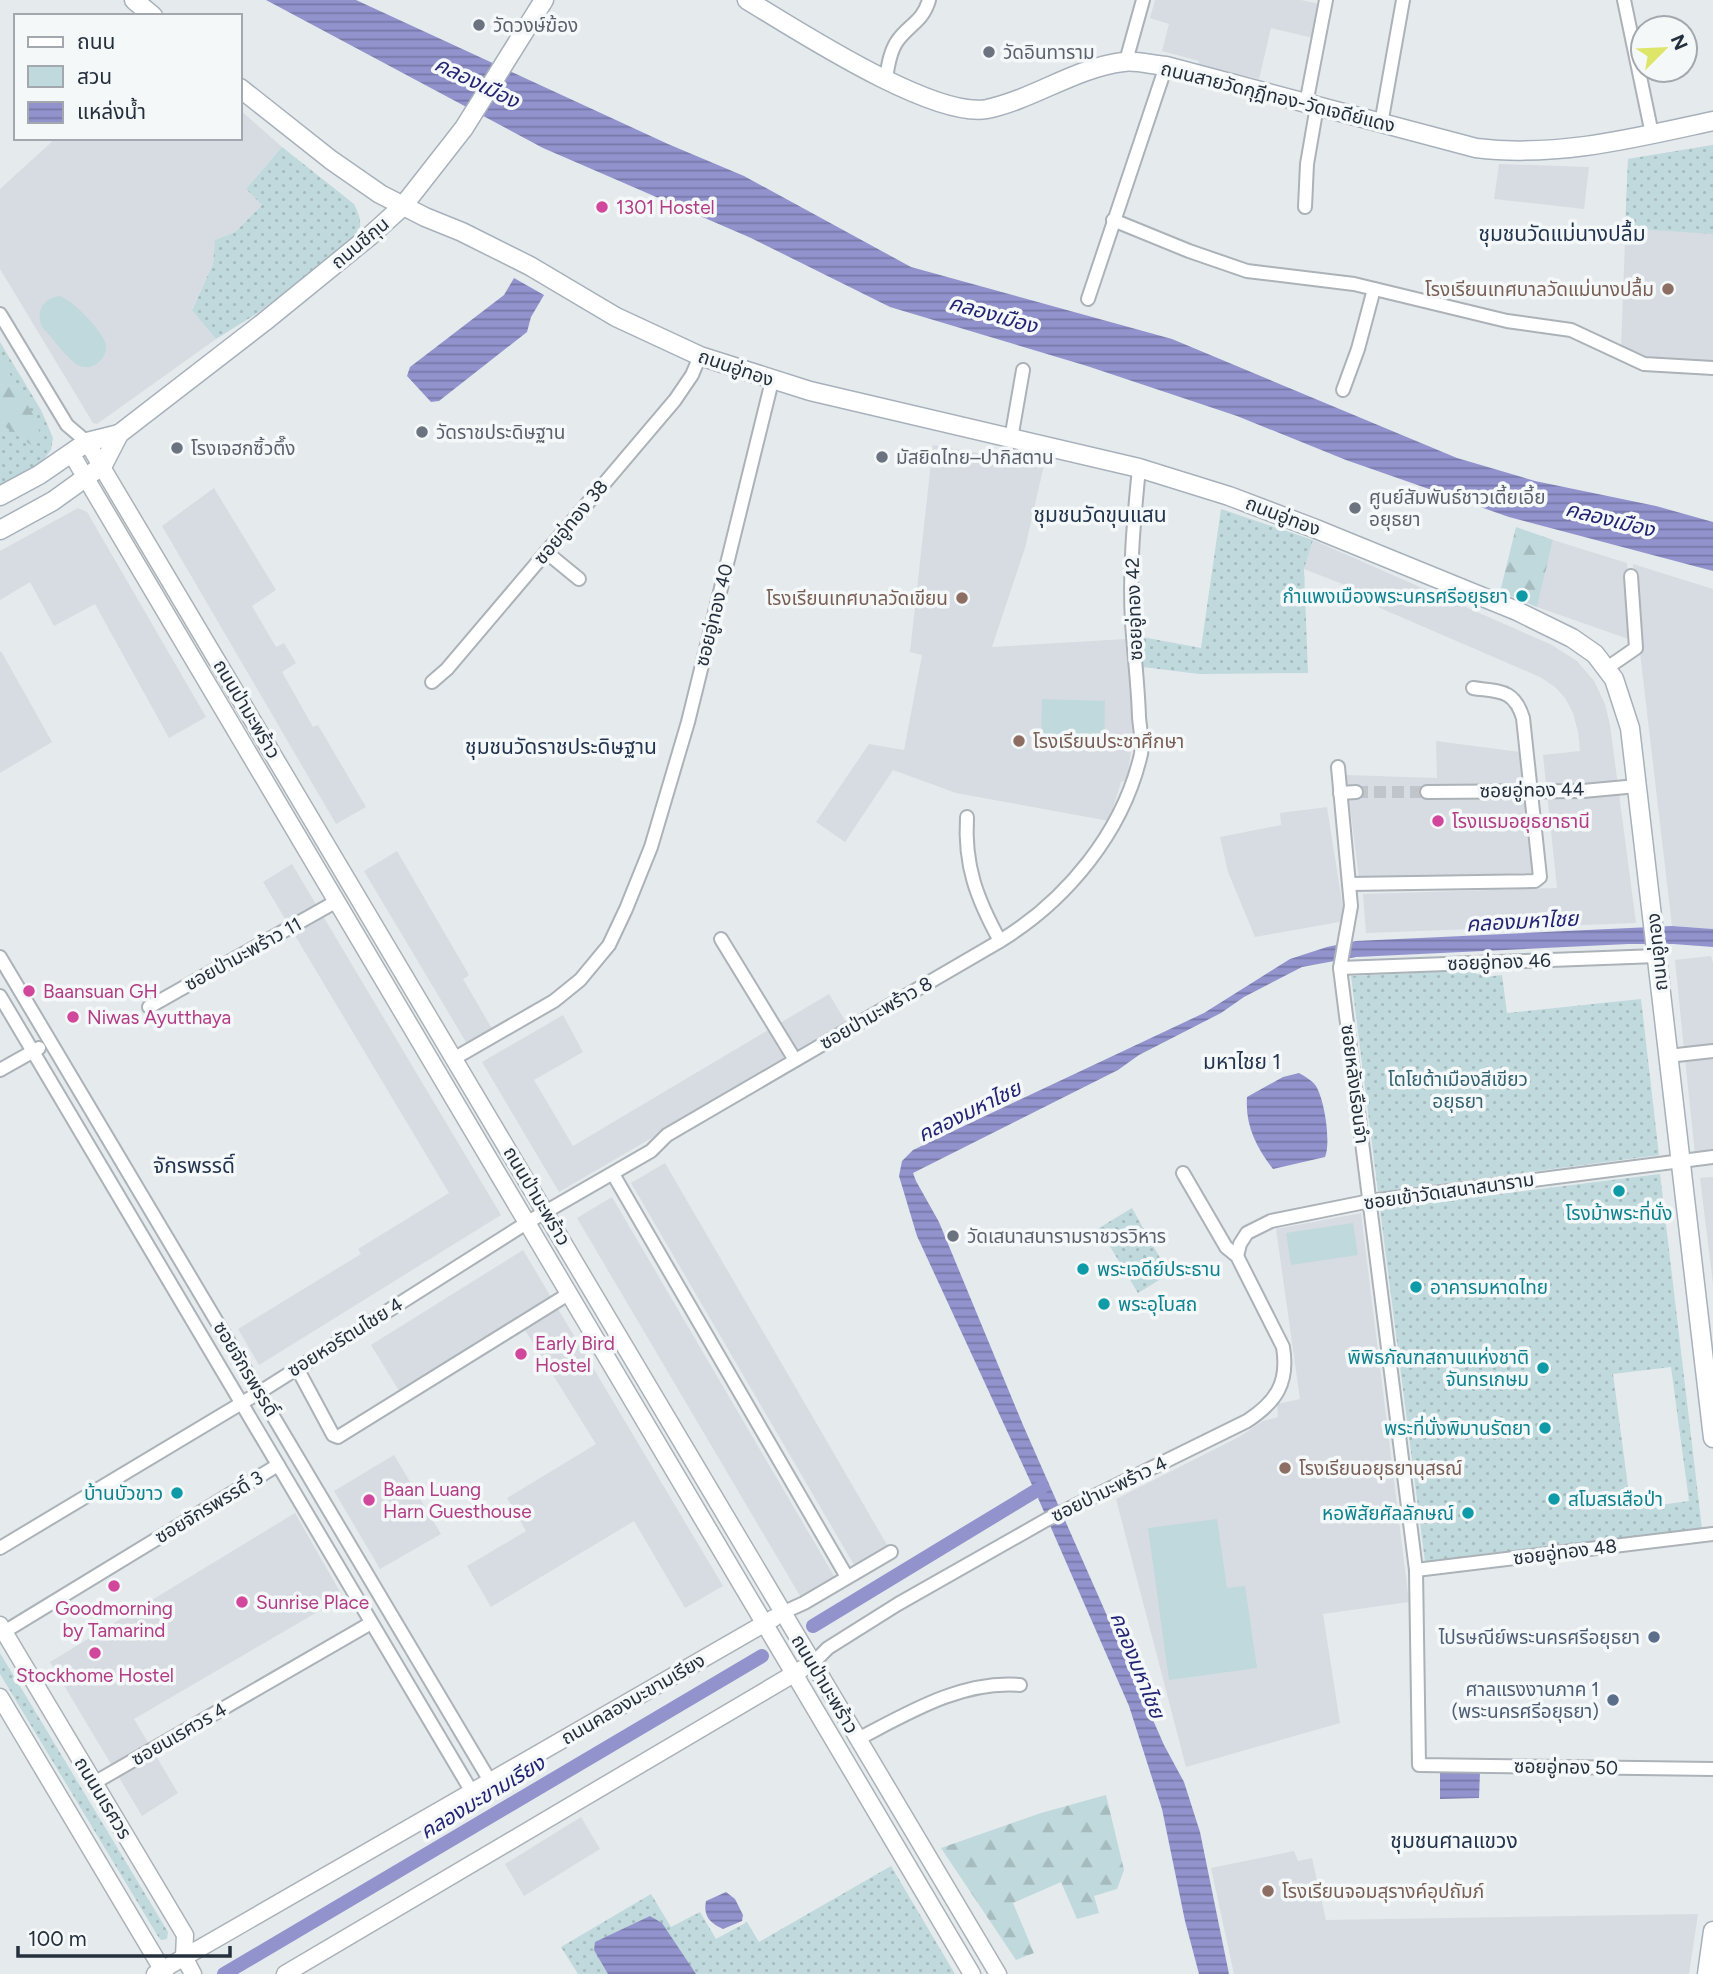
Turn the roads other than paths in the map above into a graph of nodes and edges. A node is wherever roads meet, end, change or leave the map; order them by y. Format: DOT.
graph roads {
  1 [pos="134,0"];
  2 [pos="544,0"];
  3 [pos="747,0"];
  4 [pos="929,0"];
  5 [pos="1143,0"];
  6 [pos="1326,0"];
  7 [pos="1403,0"];
  8 [pos="1624,0"];
  9 [pos="151,14"];
  10 [pos="1126,61"];
  11 [pos="1166,66"];
  12 [pos="886,78"];
  13 [pos="242,90"];
  14 [pos="1311,105"];
  15 [pos="1713,121"];
  16 [pos="1381,124"];
  17 [pos="1652,134"];
  18 [pos="403,206"];
  19 [pos="1305,207"];
  20 [pos="1113,220"];
  21 [pos="1374,289"];
  22 [pos="1088,299"];
  23 [pos="0,314"];
  24 [pos="700,356"];
  25 [pos="1713,368"];
  26 [pos="1023,370"];
  27 [pos="772,381"];
  28 [pos="1343,390"];
  29 [pos="67,425"];
  30 [pos="120,434"];
  31 [pos="1011,439"];
  32 [pos="88,442"];
  33 [pos="71,453"];
  34 [pos="103,466"];
  35 [pos="1139,468"];
  36 [pos="86,478"];
  37 [pos="0,496"];
  38 [pos="0,530"];
  39 [pos="546,552"];
  40 [pos="1631,576"];
  41 [pos="579,579"];
  42 [pos="1607,668"];
  43 [pos="432,682"];
  44 [pos="1473,688"];
  45 [pos="1142,751"];
  46 [pos="1338,767"];
  47 [pos="1637,786"];
  48 [pos="1532,791"];
  49 [pos="1356,792"];
  50 [pos="1427,792"];
  51 [pos="1340,793"];
  52 [pos="967,817"];
  53 [pos="1349,884"];
  54 [pos="337,901"];
  55 [pos="721,939"];
  56 [pos="1000,941"];
  57 [pos="1657,951"];
  58 [pos="0,957"];
  59 [pos="1341,964"];
  60 [pos="0,996"];
  61 [pos="149,1007"];
  62 [pos="50,1041"];
  63 [pos="32,1051"];
  64 [pos="1713,1051"];
  65 [pos="1668,1056"];
  66 [pos="455,1059"];
  67 [pos="795,1060"];
  68 [pos="0,1070"];
  69 [pos="1713,1157"];
  70 [pos="1680,1161"];
  71 [pos="1183,1173"];
  72 [pos="613,1174"];
  73 [pos="1370,1201"];
  74 [pos="546,1212"];
  75 [pos="528,1222"];
  76 [pos="1237,1256"];
  77 [pos="192,1277"];
  78 [pos="173,1287"];
  79 [pos="570,1293"];
  80 [pos="297,1368"];
  81 [pos="260,1392"];
  82 [pos="241,1403"];
  83 [pos="1713,1438"];
  84 [pos="278,1465"];
  85 [pos="1713,1534"];
  86 [pos="0,1548"];
  87 [pos="891,1552"];
  88 [pos="359,1559"];
  89 [pos="340,1570"];
  90 [pos="1416,1570"];
  91 [pos="847,1577"];
  92 [pos="782,1613"];
  93 [pos="371,1623"];
  94 [pos="765,1623"];
  95 [pos="2,1629"];
  96 [pos="813,1663"];
  97 [pos="795,1674"];
  98 [pos="1020,1685"];
  99 [pos="437,1690"];
  100 [pos="0,1697"];
  101 [pos="418,1701"];
  102 [pos="858,1739"];
  103 [pos="1419,1765"];
  104 [pos="1713,1769"];
  105 [pos="490,1781"];
  106 [pos="94,1783"];
  107 [pos="472,1791"];
  108 [pos="928,1858"];
  109 [pos="910,1869"];
  110 [pos="1713,1931"];
  111 [pos="189,1967"];
  112 [pos="161,1973"];
  113 [pos="285,1974"];
  114 [pos="972,1974"];
  115 [pos="998,1974"];
  116 [pos="1707,1974"];
  1 -- 9 [label="main road"];
  2 -- 18 [label="main road, ถนนชีกุน"];
  3 -- 12 [label="main road, ถนนสายวัดกุฎีทอง-วัดเจดีย์แดง"];
  4 -- 12 [label="street"];
  5 -- 10 [label="street"];
  6 -- 14 [label="street"];
  7 -- 16 [label="street"];
  8 -- 17 [label="street"];
  10 -- 11 [label="main road, ถนนสายวัดกุฎีทอง-วัดเจดีย์แดง"];
  10 -- 12 [label="main road, ถนนสายวัดกุฎีทอง-วัดเจดีย์แดง"];
  11 -- 14 [label="main road, ถนนสายวัดกุฎีทอง-วัดเจดีย์แดง"];
  11 -- 20 [label="street"];
  13 -- 18 [label="main road, ถนนอู่ทอง"];
  14 -- 16 [label="main road, ถนนสายวัดกุฎีทอง-วัดเจดีย์แดง"];
  14 -- 19 [label="street"];
  15 -- 17 [label="main road, ถนนสายวัดกุฎีทอง-วัดเจดีย์แดง"];
  16 -- 17 [label="main road, ถนนสายวัดกุฎีทอง-วัดเจดีย์แดง"];
  18 -- 24 [label="main road, ถนนอู่ทอง"];
  18 -- 30 [label="main road, ถนนชีกุน"];
  20 -- 21 [label="street"];
  20 -- 22 [label="street"];
  21 -- 25 [label="street"];
  21 -- 28 [label="street"];
  23 -- 29 [label="street, ถนนป่ามะพร้าว"];
  24 -- 27 [label="main road, ถนนอู่ทอง"];
  24 -- 39 [label="street, ซอยอู่ทอง 38"];
  26 -- 31 [label="street"];
  27 -- 31 [label="main road, ถนนอู่ทอง"];
  27 -- 66 [label="street, ซอยอู่ทอง 40"];
  29 -- 32 [label="street, ถนนป่ามะพร้าว"];
  29 -- 33 [label="street, ถนนป่ามะพร้าว"];
  30 -- 32 [label="main road, ถนนชีกุน"];
  30 -- 34 [label="main road, ถนนชีกุน"];
  31 -- 35 [label="main road, ถนนอู่ทอง"];
  32 -- 33 [label="main road, ถนนชีกุน"];
  32 -- 34 [label="street, ถนนป่ามะพร้าว"];
  33 -- 36 [label="street, ถนนป่ามะพร้าว"];
  33 -- 37 [label="main road, ถนนชีกุน"];
  34 -- 36 [label="main road, ถนนชีกุน"];
  34 -- 66 [label="street, ถนนป่ามะพร้าว"];
  35 -- 42 [label="main road, ถนนอู่ทอง"];
  35 -- 45 [label="street, ซอยอู่ทอง 42"];
  36 -- 38 [label="main road, ถนนชีกุน"];
  36 -- 54 [label="street, ถนนป่ามะพร้าว"];
  39 -- 41 [label="street"];
  39 -- 43 [label="street, ซอยอู่ทอง 38"];
  40 -- 42 [label="street"];
  42 -- 47 [label="main road, ถนนอู่ทอง"];
  44 -- 48 [label="street"];
  45 -- 56 [label="street, ซอยป่ามะพร้าว 8"];
  46 -- 51 [label="street, ซอยหลังเรือนจำ"];
  47 -- 48 [label="street, ซอยอู่ทอง 44"];
  47 -- 57 [label="main road, ถนนอู่ทอง"];
  48 -- 50 [label="street, ซอยอู่ทอง 44"];
  48 -- 53 [label="street"];
  49 -- 51 [label="street"];
  51 -- 53 [label="street, ซอยหลังเรือนจำ"];
  52 -- 56 [label="street"];
  53 -- 59 [label="street, ซอยหลังเรือนจำ"];
  54 -- 61 [label="street, ซอยป่ามะพร้าว 11"];
  54 -- 75 [label="street, ถนนป่ามะพร้าว"];
  55 -- 67 [label="street"];
  56 -- 67 [label="street, ซอยป่ามะพร้าว 8"];
  57 -- 59 [label="street, ซอยอู่ทอง 46"];
  57 -- 65 [label="main road, ถนนอู่ทอง"];
  58 -- 62 [label="street, ซอยจักรพรรดิ์"];
  59 -- 73 [label="street, ซอยหลังเรือนจำ"];
  60 -- 63 [label="street, ซอยจักรพรรดิ์"];
  62 -- 63 [label="street"];
  62 -- 77 [label="street, ซอยจักรพรรดิ์"];
  63 -- 68 [label="street"];
  63 -- 78 [label="street, ซอยจักรพรรดิ์"];
  64 -- 65 [label="street"];
  65 -- 70 [label="main road, ถนนอู่ทอง"];
  66 -- 74 [label="street, ถนนป่ามะพร้าว"];
  67 -- 72 [label="street, ซอยป่ามะพร้าว 8"];
  69 -- 70 [label="street, ซอยเข้าวัดเสนาสนาราม"];
  70 -- 73 [label="street, ซอยเข้าวัดเสนาสนาราม"];
  70 -- 83 [label="main road, ถนนอู่ทอง"];
  71 -- 76 [label="street, ซอยป่ามะพร้าว 4"];
  72 -- 74 [label="street, ซอยป่ามะพร้าว 8"];
  72 -- 91 [label="street"];
  73 -- 76 [label="street, ซอยเข้าวัดเสนาสนาราม"];
  73 -- 90 [label="street, ซอยหลังเรือนจำ"];
  74 -- 75 [label="street, ซอยหอรัตนไชย 4"];
  74 -- 92 [label="street, ถนนป่ามะพร้าว"];
  75 -- 79 [label="street, ถนนป่ามะพร้าว"];
  75 -- 80 [label="street, ซอยหอรัตนไชย 4"];
  76 -- 96 [label="street, ซอยป่ามะพร้าว 4"];
  77 -- 78 [label="street"];
  77 -- 81 [label="street, ซอยจักรพรรดิ์"];
  78 -- 82 [label="street, ซอยจักรพรรดิ์"];
  79 -- 80 [label="street"];
  79 -- 94 [label="street, ถนนป่ามะพร้าว"];
  80 -- 81 [label="street, ซอยหอรัตนไชย 4"];
  81 -- 82 [label="street, ซอยหอรัตนไชย 4"];
  81 -- 88 [label="street, ซอยจักรพรรดิ์"];
  82 -- 84 [label="street, ซอยจักรพรรดิ์"];
  82 -- 86 [label="street, ซอยหอรัตนไชย 4"];
  84 -- 89 [label="street, ซอยจักรพรรดิ์"];
  84 -- 95 [label="street, ซอยจักรพรรดิ์ 3"];
  85 -- 90 [label="street, ซอยอู่ทอง 48"];
  87 -- 91 [label="street"];
  88 -- 89 [label="street"];
  88 -- 99 [label="street, ซอยจักรพรรดิ์"];
  89 -- 93 [label="street, ซอยจักรพรรดิ์"];
  90 -- 103 [label="street, ซอยหลังเรือนจำ"];
  91 -- 92 [label="street"];
  92 -- 94 [label="street, ถนนคลองมะขามเรียง"];
  92 -- 96 [label="street, ถนนป่ามะพร้าว"];
  93 -- 101 [label="street, ซอยจักรพรรดิ์"];
  93 -- 106 [label="street, ซอยนเรศวร 4"];
  94 -- 97 [label="street, ถนนป่ามะพร้าว"];
  94 -- 105 [label="street, ถนนคลองมะขามเรียง"];
  95 -- 106 [label="street, ถนนนเรศวร"];
  96 -- 97 [label="street"];
  96 -- 102 [label="street, ถนนป่ามะพร้าว"];
  97 -- 109 [label="street, ถนนป่ามะพร้าว"];
  97 -- 113 [label="street"];
  98 -- 102 [label="street"];
  99 -- 101 [label="street"];
  99 -- 105 [label="street, ซอยจักรพรรดิ์"];
  100 -- 112 [label="street, ถนนนเรศวร"];
  101 -- 107 [label="street, ซอยจักรพรรดิ์"];
  102 -- 108 [label="street, ถนนป่ามะพร้าว"];
  103 -- 104 [label="street, ซอยอู่ทอง 50"];
  105 -- 107 [label="street, ถนนคลองมะขามเรียง"];
  106 -- 111 [label="street, ถนนนเรศวร"];
  107 -- 111 [label="street, ถนนคลองมะขามเรียง"];
  108 -- 109 [label="street"];
  108 -- 115 [label="street, ถนนป่ามะพร้าว"];
  109 -- 114 [label="street, ถนนป่ามะพร้าว"];
  110 -- 116 [label="main road"];
  111 -- 112 [label="street, ถนนคลองมะขามเรียง"];
}
